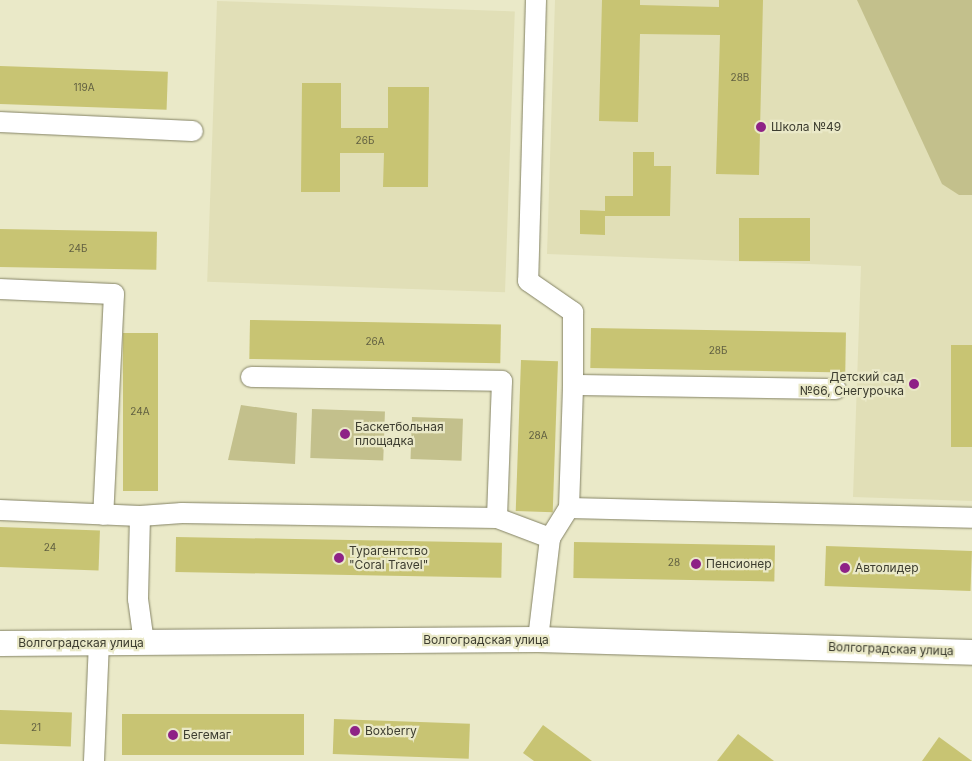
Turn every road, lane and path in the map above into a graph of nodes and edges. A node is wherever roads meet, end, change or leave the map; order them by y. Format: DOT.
graph roads {
  1 [pos="536,0"];
  2 [pos="0,122"];
  3 [pos="194,131"];
  4 [pos="0,289"];
  5 [pos="251,377"];
  6 [pos="573,385"];
  7 [pos="836,389"];
  8 [pos="569,508"];
  9 [pos="0,510"];
  10 [pos="103,515"];
  11 [pos="140,516"];
  12 [pos="497,518"];
  13 [pos="972,518"];
  14 [pos="550,538"];
  15 [pos="538,639"];
  16 [pos="0,643"];
  17 [pos="99,643"];
  18 [pos="144,643"];
  19 [pos="972,652"];
  20 [pos="94,761"];
  1 -- 6 [label="lane"];
  2 -- 3 [label="lane"];
  4 -- 10 [label="lane"];
  5 -- 12 [label="lane"];
  6 -- 7 [label="lane"];
  6 -- 8 [label="lane"];
  8 -- 13 [label="lane"];
  8 -- 14 [label="lane"];
  9 -- 10 [label="lane"];
  10 -- 11 [label="lane"];
  11 -- 12 [label="lane"];
  11 -- 18 [label="lane"];
  12 -- 14 [label="lane"];
  14 -- 15 [label="lane"];
  15 -- 18 [label="main road, Волгоградская улица"];
  15 -- 19 [label="main road, Волгоградская улица"];
  16 -- 17 [label="main road, Волгоградская улица"];
  17 -- 18 [label="main road, Волгоградская улица"];
  17 -- 20 [label="lane"];
}
